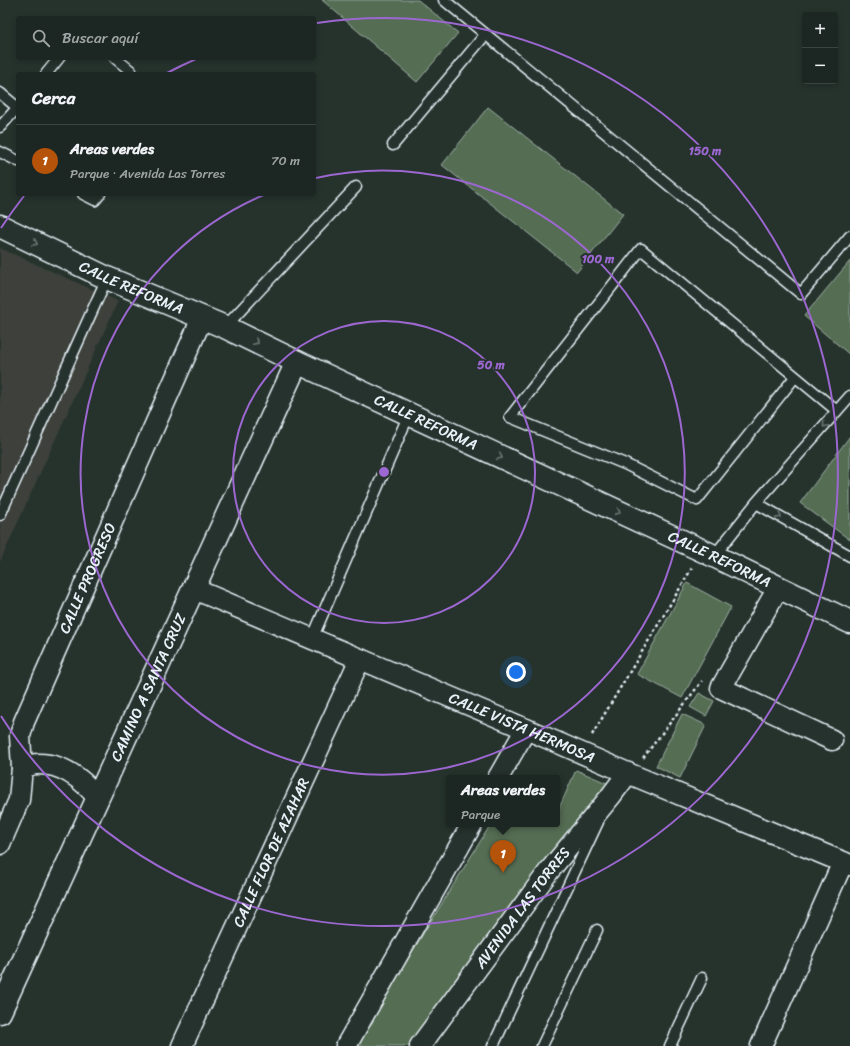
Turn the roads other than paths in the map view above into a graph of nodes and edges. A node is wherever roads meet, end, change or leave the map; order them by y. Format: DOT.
graph roads {
  1 [pos="444,0"];
  2 [pos="485,35"];
  3 [pos="57,60"];
  4 [pos="117,60"];
  5 [pos="48,72"];
  6 [pos="130,72"];
  7 [pos="0,93"];
  8 [pos="16,105"];
  9 [pos="16,109"];
  10 [pos="0,127"];
  11 [pos="393,144"];
  12 [pos="0,152"];
  13 [pos="16,160"];
  14 [pos="356,187"];
  15 [pos="87,196"];
  16 [pos="98,196"];
  17 [pos="0,226"];
  18 [pos="850,236"];
  19 [pos="107,278"];
  20 [pos="202,318"];
  21 [pos="225,327"];
  22 [pos="297,362"];
  23 [pos="795,377"];
  24 [pos="850,396"];
  25 [pos="837,411"];
  26 [pos="409,414"];
  27 [pos="756,504"];
  28 [pos="0,515"];
  29 [pos="708,554"];
  30 [pos="850,556"];
  31 [pos="778,588"];
  32 [pos="194,589"];
  33 [pos="850,622"];
  34 [pos="312,639"];
  35 [pos="360,659"];
  36 [pos="526,729"];
  37 [pos="832,740"];
  38 [pos="22,768"];
  39 [pos="628,773"];
  40 [pos="500,775"];
  41 [pos="98,797"];
  42 [pos="610,797"];
  43 [pos="470,827"];
  44 [pos="0,844"];
  45 [pos="846,863"];
  46 [pos="597,930"];
  47 [pos="702,978"];
  48 [pos="0,1012"];
  49 [pos="182,1046"];
  50 [pos="346,1046"];
  51 [pos="420,1046"];
  52 [pos="493,1046"];
  53 [pos="542,1046"];
  54 [pos="670,1046"];
  55 [pos="761,1046"];
  1 -- 2 [label="lane"];
  2 -- 11 [label="lane"];
  2 -- 18 [label="lane"];
  3 -- 5 [label="lane"];
  4 -- 6 [label="lane"];
  7 -- 8 [label="lane"];
  9 -- 10 [label="lane"];
  12 -- 13 [label="lane"];
  14 -- 21 [label="lane"];
  15 -- 16 [label="lane"];
  17 -- 19 [label="street, CALLE REFORMA, one-way"];
  19 -- 20 [label="street, CALLE REFORMA"];
  19 -- 28 [label="lane"];
  20 -- 21 [label="street, CALLE REFORMA"];
  20 -- 38 [label="street, CALLE PROGRESO"];
  21 -- 22 [label="street, CALLE REFORMA, one-way"];
  22 -- 26 [label="street, CALLE REFORMA"];
  22 -- 32 [label="street, CAMINO A SANTA CRUZ"];
  23 -- 23 [label="lane"];
  23 -- 25 [label="lane"];
  24 -- 25 [label="lane"];
  25 -- 27 [label="lane, one-way"];
  26 -- 29 [label="street, CALLE REFORMA, one-way"];
  26 -- 34 [label="lane"];
  27 -- 29 [label="lane"];
  27 -- 30 [label="lane, one-way"];
  29 -- 31 [label="street, CALLE REFORMA"];
  31 -- 33 [label="street, CALLE REFORMA"];
  31 -- 37 [label="street"];
  32 -- 34 [label="street, CALLE VISTA HERMOSA"];
  32 -- 41 [label="street, CAMINO A SANTA CRUZ"];
  34 -- 35 [label="street, CALLE VISTA HERMOSA"];
  35 -- 36 [label="street, CALLE VISTA HERMOSA"];
  35 -- 49 [label="street, CALLE FLOR DE AZAHAR"];
  36 -- 39 [label="street, CALLE VISTA HERMOSA"];
  36 -- 40 [label="street"];
  38 -- 41 [label="street"];
  38 -- 44 [label="street, CALLE PROGRESO"];
  39 -- 42 [label="street, AVENIDA LAS TORRES"];
  39 -- 45 [label="street, CALLE VISTA HERMOSA"];
  41 -- 48 [label="street, CAMINO A SANTA CRUZ"];
  42 -- 51 [label="street, AVENIDA LAS TORRES"];
  42 -- 52 [label="lane"];
  43 -- 50 [label="street"];
  45 -- 55 [label="street"];
  46 -- 53 [label="lane"];
  47 -- 54 [label="lane"];
}
